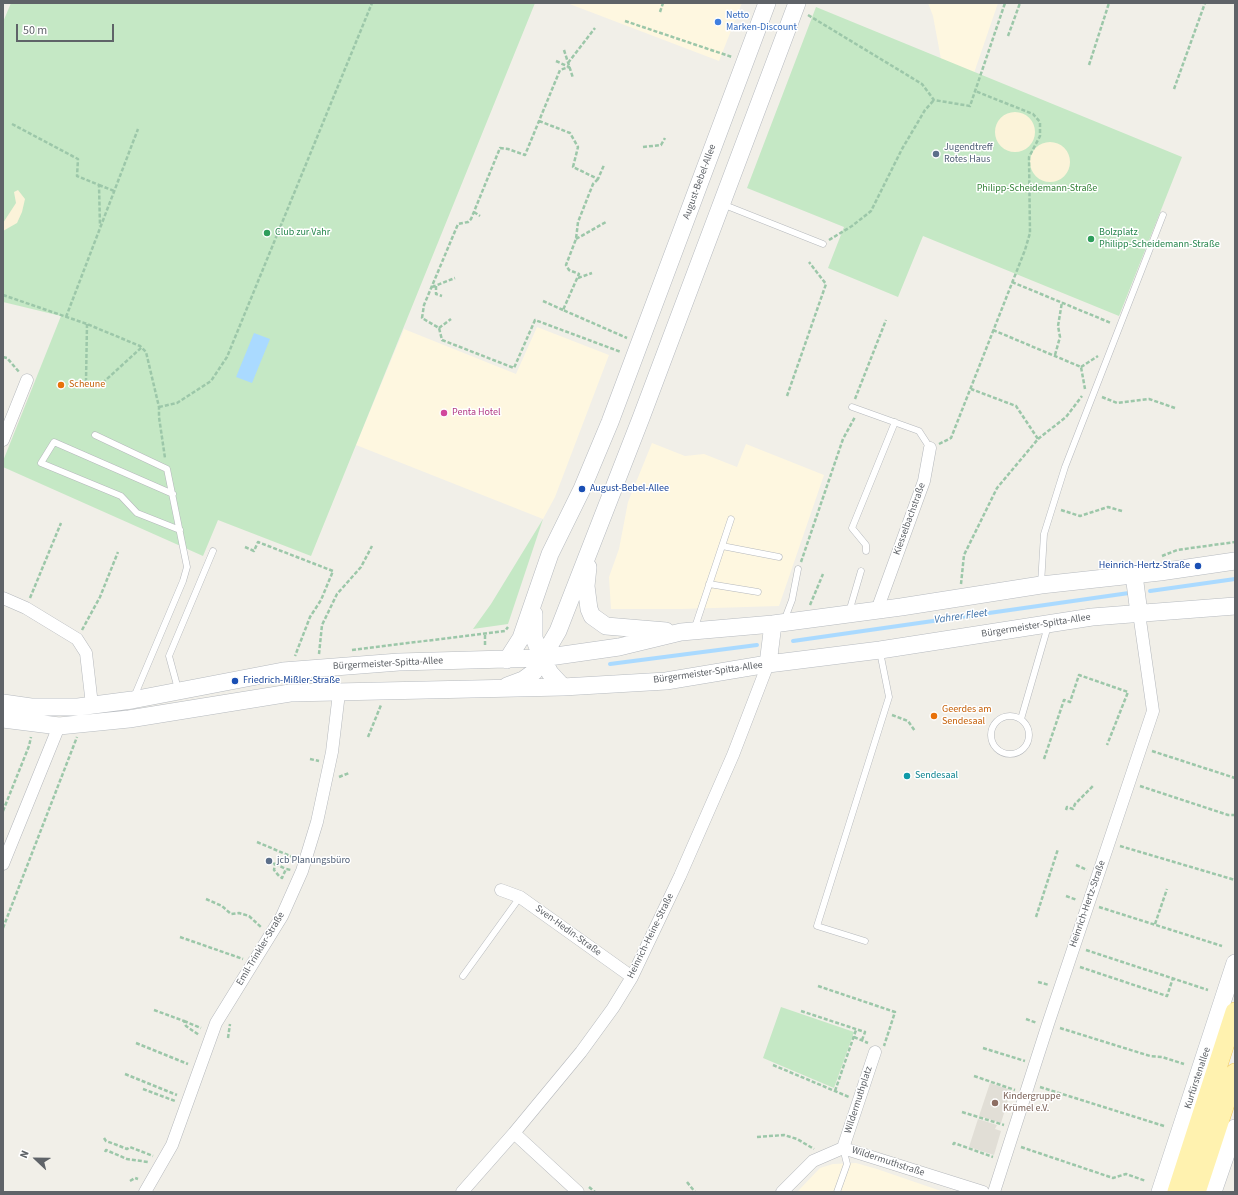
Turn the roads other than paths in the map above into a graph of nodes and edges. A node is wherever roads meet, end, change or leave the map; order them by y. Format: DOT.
graph roads {
  1 [pos="767,3"];
  2 [pos="796,5"];
  3 [pos="722,204"];
  4 [pos="1163,215"];
  5 [pos="823,244"];
  6 [pos="27,380"];
  7 [pos="852,407"];
  8 [pos="610,422"];
  9 [pos="895,422"];
  10 [pos="635,432"];
  11 [pos="95,435"];
  12 [pos="3,440"];
  13 [pos="930,448"];
  14 [pos="173,494"];
  15 [pos="731,520"];
  16 [pos="180,530"];
  17 [pos="722,546"];
  18 [pos="213,551"];
  19 [pos="866,551"];
  20 [pos="590,553"];
  21 [pos="779,557"];
  22 [pos="1235,561"];
  23 [pos="798,569"];
  24 [pos="862,571"];
  25 [pos="710,584"];
  26 [pos="1041,585"];
  27 [pos="1136,586"];
  28 [pos="758,592"];
  29 [pos="3,598"];
  30 [pos="1235,606"];
  31 [pos="876,610"];
  32 [pos="530,612"];
  33 [pos="849,614"];
  34 [pos="1139,614"];
  35 [pos="779,623"];
  36 [pos="1049,624"];
  37 [pos="687,631"];
  38 [pos="880,650"];
  39 [pos="542,658"];
  40 [pos="507,660"];
  41 [pos="768,664"];
  42 [pos="564,687"];
  43 [pos="498,689"];
  44 [pos="178,691"];
  45 [pos="339,694"];
  46 [pos="132,700"];
  47 [pos="3,703"];
  48 [pos="92,705"];
  49 [pos="3,719"];
  50 [pos="1021,719"];
  51 [pos="59,726"];
  52 [pos="3,864"];
  53 [pos="501,890"];
  54 [pos="520,897"];
  55 [pos="865,941"];
  56 [pos="1235,963"];
  57 [pos="463,976"];
  58 [pos="632,977"];
  59 [pos="1235,1012"];
  60 [pos="879,1050"];
  61 [pos="1235,1073"];
  62 [pos="1235,1128"];
  63 [pos="514,1133"];
  64 [pos="843,1148"];
  65 [pos="145,1192"];
  66 [pos="462,1192"];
  67 [pos="578,1192"];
  68 [pos="782,1192"];
  69 [pos="837,1192"];
  70 [pos="983,1192"];
  71 [pos="994,1192"];
  72 [pos="1160,1192"];
  73 [pos="1177,1192"];
  74 [pos="1196,1192"];
  75 [pos="1213,1192"];
  1 -- 8 [label="main road, August-Bebel-Allee"];
  2 -- 3 [label="main road"];
  3 -- 5 [label="lane"];
  3 -- 10 [label="main road"];
  4 -- 26 [label="lane"];
  6 -- 12 [label="street"];
  7 -- 9 [label="lane"];
  8 -- 10 [label="main road"];
  8 -- 32 [label="main road, August-Bebel-Allee"];
  9 -- 13 [label="lane"];
  9 -- 19 [label="lane"];
  10 -- 20 [label="main road"];
  11 -- 14 [label="lane"];
  13 -- 31 [label="street, Kiesselbachstraße"];
  14 -- 16 [label="lane"];
  14 -- 16 [label="lane"];
  15 -- 17 [label="lane"];
  16 -- 46 [label="lane"];
  17 -- 21 [label="lane"];
  17 -- 25 [label="lane"];
  18 -- 44 [label="lane"];
  20 -- 37 [label="main road"];
  20 -- 39 [label="main road"];
  22 -- 27 [label="main road, Bürgermeister-Spitta-Allee"];
  23 -- 35 [label="lane"];
  24 -- 33 [label="lane"];
  25 -- 28 [label="lane"];
  25 -- 37 [label="lane"];
  26 -- 27 [label="main road, Bürgermeister-Spitta-Allee"];
  26 -- 31 [label="main road, Bürgermeister-Spitta-Allee"];
  27 -- 34 [label="main road"];
  29 -- 48 [label="street"];
  30 -- 34 [label="main road, Bürgermeister-Spitta-Allee"];
  31 -- 33 [label="main road, Bürgermeister-Spitta-Allee"];
  32 -- 39 [label="main road, August-Bebel-Allee"];
  32 -- 40 [label="main road, August-Bebel-Allee"];
  33 -- 35 [label="main road, Bürgermeister-Spitta-Allee"];
  34 -- 36 [label="main road, Bürgermeister-Spitta-Allee"];
  34 -- 71 [label="street, Heinrich-Hertz-Straße"];
  35 -- 37 [label="main road, Bürgermeister-Spitta-Allee"];
  35 -- 41 [label="main road, Bürgermeister-Spitta-Allee"];
  36 -- 38 [label="main road, Bürgermeister-Spitta-Allee"];
  36 -- 50 [label="lane"];
  37 -- 39 [label="main road, Bürgermeister-Spitta-Allee"];
  38 -- 41 [label="main road, Bürgermeister-Spitta-Allee"];
  38 -- 55 [label="lane"];
  39 -- 40 [label="main road, Bürgermeister-Spitta-Allee"];
  39 -- 42 [label="main road, August-Bebel-Allee"];
  39 -- 43 [label="main road"];
  40 -- 44 [label="main road, Bürgermeister-Spitta-Allee"];
  41 -- 42 [label="main road, Bürgermeister-Spitta-Allee"];
  41 -- 58 [label="street, Heinrich-Heine-Straße"];
  42 -- 43 [label="main road, Bürgermeister-Spitta-Allee"];
  43 -- 45 [label="main road, Bürgermeister-Spitta-Allee"];
  44 -- 46 [label="main road, Bürgermeister-Spitta-Allee"];
  45 -- 51 [label="main road, Bürgermeister-Spitta-Allee"];
  45 -- 65 [label="street, Emil-Trinkler-Straße"];
  46 -- 48 [label="main road, Bürgermeister-Spitta-Allee"];
  47 -- 48 [label="main road, Bürgermeister-Spitta-Allee"];
  49 -- 51 [label="main road, Bürgermeister-Spitta-Allee"];
  50 -- 50 [label="lane"];
  51 -- 52 [label="street"];
  53 -- 54 [label="street, Sven-Hedin-Straße"];
  54 -- 57 [label="lane"];
  54 -- 58 [label="street, Sven-Hedin-Straße"];
  56 -- 72 [label="main road, Kurfürstenallee"];
  58 -- 63 [label="street, Heinrich-Heine-Straße"];
  59 -- 73 [label="main road, Kurfürstenallee"];
  60 -- 64 [label="street, Wildermuthplatz"];
  61 -- 74 [label="main road"];
  62 -- 75 [label="main road"];
  63 -- 66 [label="street, Heinrich-Heine-Straße"];
  63 -- 67 [label="street"];
  64 -- 68 [label="street, Wildermuthstraße"];
  64 -- 69 [label="lane"];
  64 -- 70 [label="street, Wildermuthstraße"];
}
